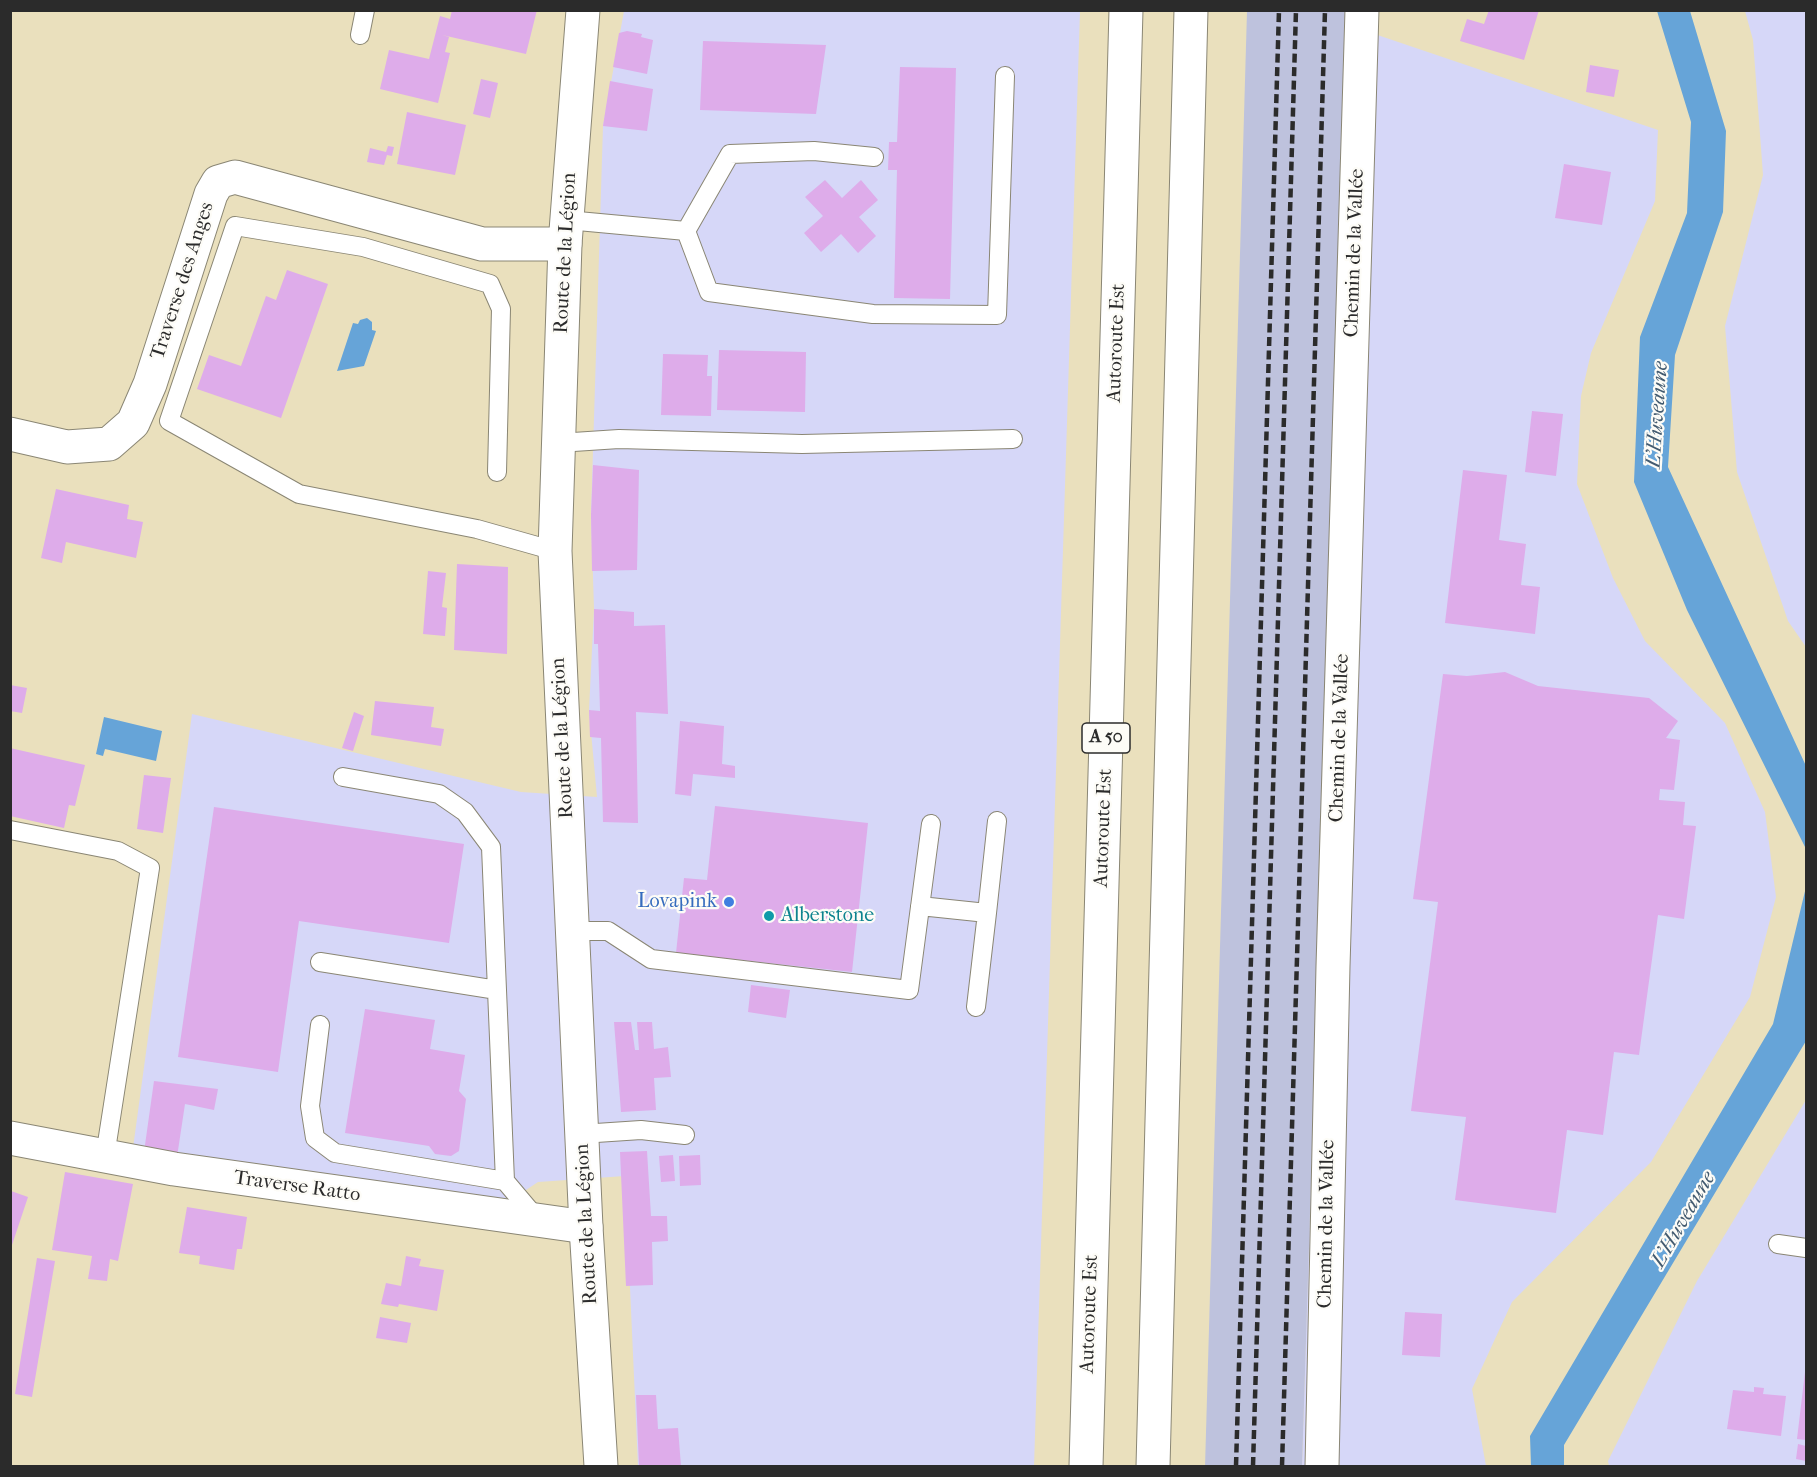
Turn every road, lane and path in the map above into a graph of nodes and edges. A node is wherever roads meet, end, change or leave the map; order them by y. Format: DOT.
graph roads {
  1 [pos="365,10"];
  2 [pos="583,10"];
  3 [pos="1126,10"];
  4 [pos="1191,10"];
  5 [pos="1362,10"];
  6 [pos="360,35"];
  7 [pos="1005,76"];
  8 [pos="874,157"];
  9 [pos="687,231"];
  10 [pos="566,232"];
  11 [pos="10,434"];
  12 [pos="1013,439"];
  13 [pos="558,443"];
  14 [pos="497,472"];
  15 [pos="555,551"];
  16 [pos="343,777"];
  17 [pos="997,821"];
  18 [pos="931,824"];
  19 [pos="10,830"];
  20 [pos="920,906"];
  21 [pos="987,913"];
  22 [pos="572,931"];
  23 [pos="320,962"];
  24 [pos="497,990"];
  25 [pos="976,1007"];
  26 [pos="320,1025"];
  27 [pos="581,1134"];
  28 [pos="685,1135"];
  29 [pos="10,1138"];
  30 [pos="105,1156"];
  31 [pos="505,1181"];
  32 [pos="539,1222"];
  33 [pos="586,1227"];
  34 [pos="1778,1244"];
  35 [pos="1806,1248"];
  36 [pos="602,1467"];
  37 [pos="1086,1467"];
  38 [pos="1153,1467"];
  39 [pos="1322,1467"];
  1 -- 6 [label="lane"];
  2 -- 10 [label="main road, Route de la Légion"];
  3 -- 37 [label="main road, Autoroute Est / A 50"];
  4 -- 38 [label="main road"];
  5 -- 39 [label="main road, Chemin de la Vallée"];
  7 -- 9 [label="lane"];
  8 -- 9 [label="lane"];
  9 -- 10 [label="lane"];
  10 -- 11 [label="main road, Traverse des Anges"];
  10 -- 13 [label="main road, Route de la Légion"];
  12 -- 13 [label="lane"];
  13 -- 15 [label="main road, Route de la Légion"];
  14 -- 15 [label="lane"];
  15 -- 22 [label="main road, Route de la Légion"];
  16 -- 24 [label="lane"];
  17 -- 21 [label="lane"];
  18 -- 20 [label="lane"];
  19 -- 30 [label="lane"];
  20 -- 21 [label="lane"];
  20 -- 22 [label="lane"];
  21 -- 25 [label="lane"];
  22 -- 27 [label="main road, Route de la Légion"];
  23 -- 24 [label="lane"];
  24 -- 31 [label="lane"];
  26 -- 31 [label="lane"];
  27 -- 28 [label="lane"];
  27 -- 33 [label="main road, Route de la Légion"];
  29 -- 30 [label="main road, Traverse Ratto"];
  30 -- 32 [label="main road, Traverse Ratto"];
  31 -- 32 [label="lane"];
  32 -- 33 [label="main road, Traverse Ratto"];
  33 -- 36 [label="main road, Route de la Légion"];
  34 -- 35 [label="lane"];
}
